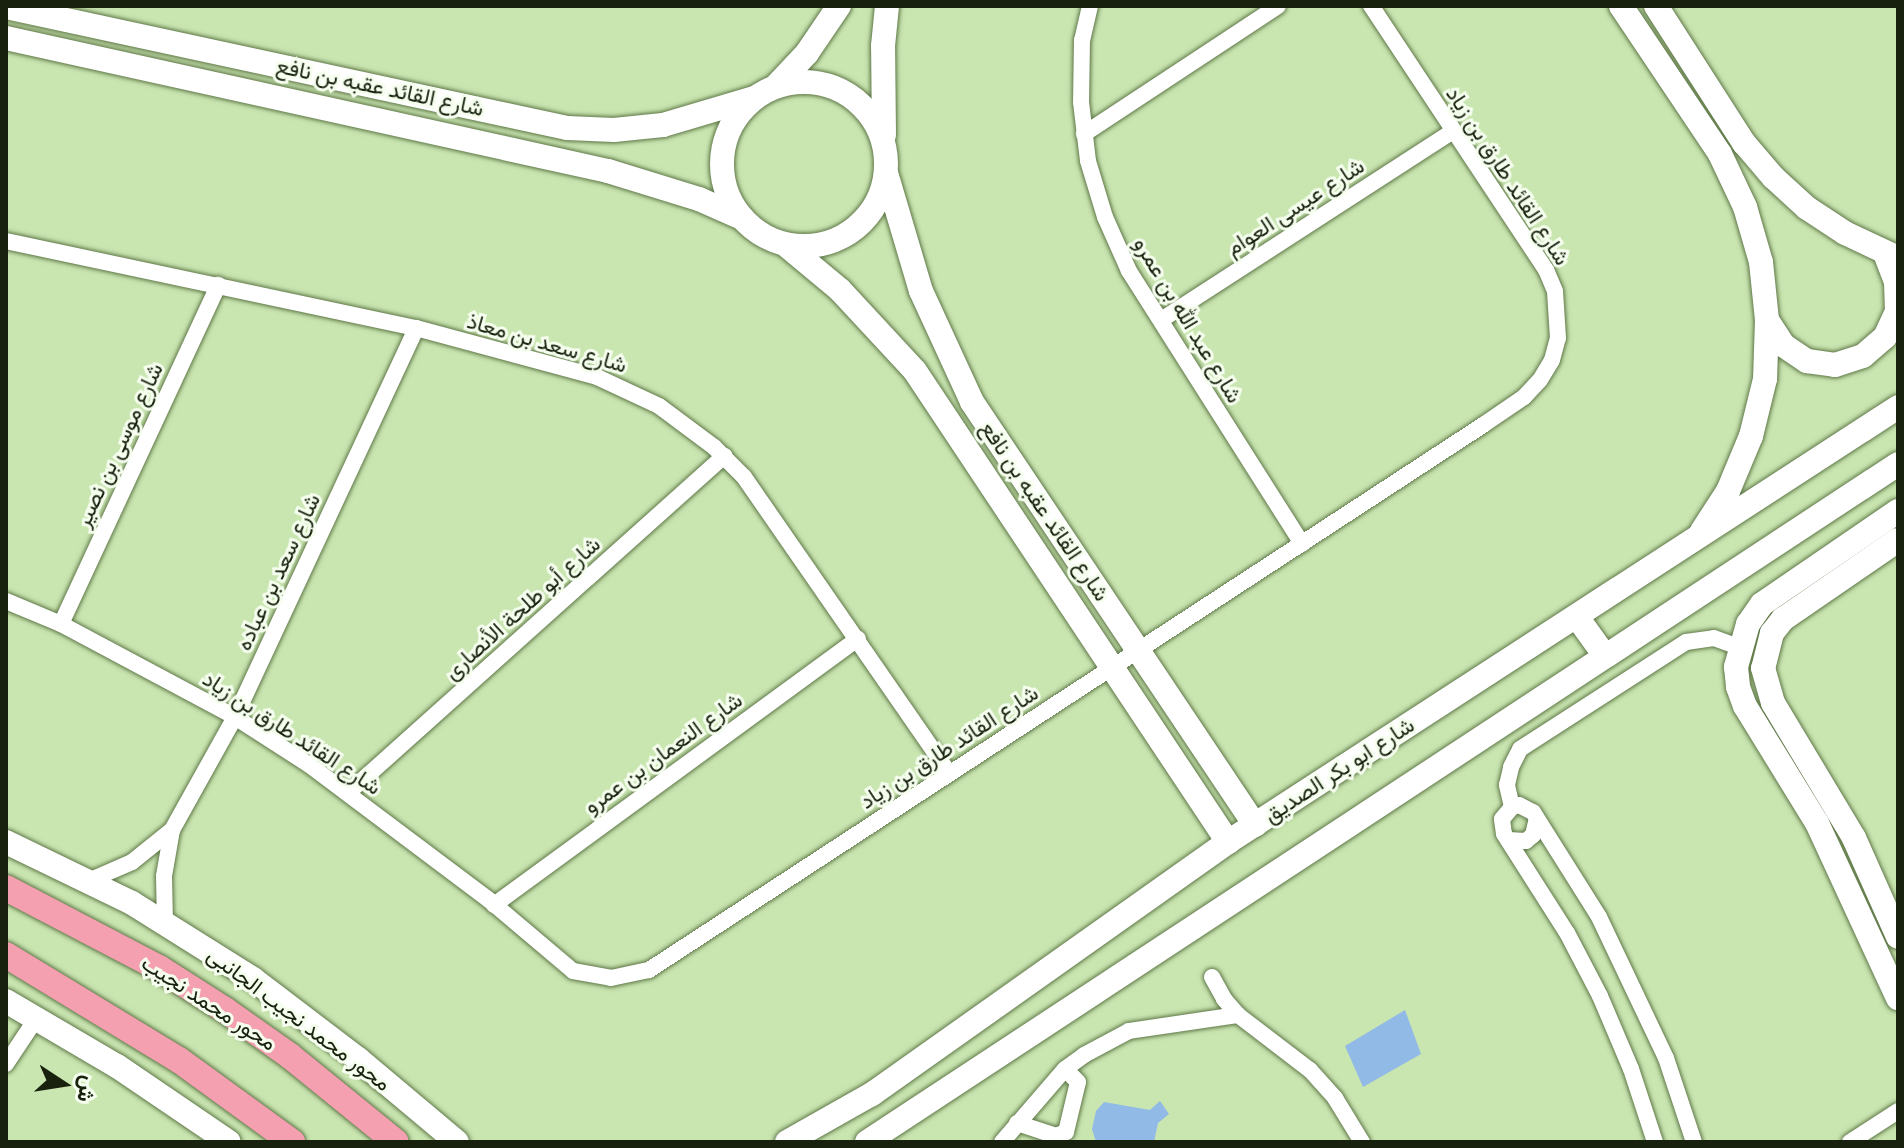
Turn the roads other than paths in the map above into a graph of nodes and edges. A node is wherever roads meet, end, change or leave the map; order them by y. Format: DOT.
graph roads {
  1 [pos="839,6"];
  2 [pos="887,6"];
  3 [pos="1090,6"];
  4 [pos="1278,6"];
  5 [pos="1371,6"];
  6 [pos="1621,6"];
  7 [pos="6,7"];
  8 [pos="1667,12"];
  9 [pos="6,38"];
  10 [pos="777,85"];
  11 [pos="754,98"];
  12 [pos="1453,131"];
  13 [pos="1084,134"];
  14 [pos="885,145"];
  15 [pos="886,173"];
  16 [pos="742,218"];
  17 [pos="6,241"];
  18 [pos="786,245"];
  19 [pos="1892,256"];
  20 [pos="218,285"];
  21 [pos="1161,320"];
  22 [pos="1767,320"];
  23 [pos="416,328"];
  24 [pos="1898,407"];
  25 [pos="724,456"];
  26 [pos="1898,464"];
  27 [pos="1898,511"];
  28 [pos="1696,540"];
  29 [pos="1898,540"];
  30 [pos="1302,544"];
  31 [pos="6,601"];
  32 [pos="1577,617"];
  33 [pos="61,624"];
  34 [pos="858,639"];
  35 [pos="1739,647"];
  36 [pos="1138,651"];
  37 [pos="1605,656"];
  38 [pos="1113,667"];
  39 [pos="235,717"];
  40 [pos="949,773"];
  41 [pos="349,792"];
  42 [pos="1512,807"];
  43 [pos="1537,818"];
  44 [pos="1255,825"];
  45 [pos="172,830"];
  46 [pos="1508,840"];
  47 [pos="6,842"];
  48 [pos="1228,842"];
  49 [pos="86,882"];
  50 [pos="6,888"];
  51 [pos="1890,898"];
  52 [pos="494,905"];
  53 [pos="165,924"];
  54 [pos="1898,937"];
  55 [pos="1888,950"];
  56 [pos="6,955"];
  57 [pos="1212,977"];
  58 [pos="1898,998"];
  59 [pos="6,1001"];
  60 [pos="1238,1015"];
  61 [pos="36,1019"];
  62 [pos="6,1064"];
  63 [pos="1065,1069"];
  64 [pos="1898,1111"];
  65 [pos="1009,1135"];
  66 [pos="1357,1140"];
  67 [pos="229,1142"];
  68 [pos="292,1142"];
  69 [pos="396,1142"];
  70 [pos="457,1142"];
  71 [pos="787,1142"];
  72 [pos="867,1142"];
  73 [pos="1655,1142"];
  74 [pos="1694,1142"];
  75 [pos="1850,1142"];
  1 -- 10 [label="street"];
  2 -- 14 [label="street"];
  3 -- 13 [label="street, شارع عبد الله بن عمرو"];
  4 -- 13 [label="street"];
  5 -- 12 [label="street, شارع القائد طارق بن زياد"];
  6 -- 22 [label="street"];
  7 -- 11 [label="street, شارع القائد عقبه بن نافع"];
  8 -- 19 [label="street"];
  9 -- 16 [label="street, شارع القائد عقبه بن نافع"];
  10 -- 11 [label="street"];
  10 -- 14 [label="street"];
  11 -- 16 [label="street"];
  12 -- 21 [label="street, شارع عيسى العوام"];
  12 -- 30 [label="street, شارع القائد طارق بن زياد"];
  13 -- 21 [label="street, شارع عبد الله بن عمرو"];
  14 -- 15 [label="street"];
  15 -- 18 [label="street"];
  15 -- 36 [label="street, شارع القائد عقبه بن نافع"];
  16 -- 18 [label="street"];
  17 -- 20 [label="street, شارع سعد بن معاذ"];
  18 -- 38 [label="street, شارع القائد عقبه بن نافع"];
  19 -- 22 [label="street"];
  20 -- 23 [label="street, شارع سعد بن معاذ"];
  20 -- 33 [label="street, شارع موسى بن نصير"];
  21 -- 30 [label="street, شارع عبد الله بن عمرو"];
  22 -- 28 [label="street"];
  23 -- 25 [label="street, شارع سعد بن معاذ"];
  23 -- 39 [label="street, شارع سعد بن عباده"];
  24 -- 28 [label="street, شارع ابو بكر الصديق"];
  25 -- 34 [label="street, شارع سعد بن معاذ"];
  25 -- 41 [label="street, شارع أبو طلحة الأنصارى"];
  26 -- 37 [label="street"];
  27 -- 35 [label="street"];
  28 -- 32 [label="street, شارع ابو بكر الصديق"];
  29 -- 51 [label="street"];
  30 -- 36 [label="street, شارع القائد طارق بن زياد"];
  31 -- 33 [label="street, شارع القائد طارق بن زياد"];
  32 -- 37 [label="street"];
  32 -- 44 [label="street, شارع ابو بكر الصديق"];
  33 -- 39 [label="street, شارع القائد طارق بن زياد"];
  34 -- 40 [label="street, شارع سعد بن معاذ"];
  34 -- 52 [label="street, شارع النعمان بن عمرو"];
  35 -- 42 [label="street"];
  35 -- 55 [label="street"];
  36 -- 38 [label="street, شارع القائد طارق بن زياد"];
  36 -- 44 [label="street, شارع القائد عقبه بن نافع"];
  37 -- 72 [label="street"];
  38 -- 40 [label="street, شارع القائد طارق بن زياد"];
  38 -- 48 [label="street, شارع القائد عقبه بن نافع"];
  39 -- 41 [label="street, شارع القائد طارق بن زياد"];
  39 -- 45 [label="street, شارع سعد بن عباده"];
  40 -- 52 [label="street, شارع القائد طارق بن زياد"];
  41 -- 52 [label="street, شارع القائد طارق بن زياد"];
  42 -- 43 [label="street"];
  42 -- 46 [label="street"];
  43 -- 46 [label="street"];
  43 -- 74 [label="street"];
  44 -- 48 [label="street, شارع ابو بكر الصديق"];
  45 -- 49 [label="street, شارع سعد بن عباده"];
  45 -- 53 [label="street, شارع سعد بن عباده"];
  46 -- 73 [label="street"];
  47 -- 49 [label="street, محور محمد نجيب الجانبى"];
  48 -- 71 [label="street, شارع ابو بكر الصديق"];
  49 -- 53 [label="street, محور محمد نجيب الجانبى"];
  50 -- 69 [label="main road, محور محمد نجيب"];
  51 -- 54 [label="street"];
  53 -- 70 [label="street, محور محمد نجيب الجانبى"];
  55 -- 58 [label="street"];
  56 -- 68 [label="main road"];
  57 -- 60 [label="street"];
  59 -- 61 [label="street"];
  60 -- 63 [label="street"];
  60 -- 66 [label="street"];
  61 -- 62 [label="street"];
  61 -- 67 [label="street"];
  63 -- 65 [label="street"];
  63 -- 65 [label="street"];
  64 -- 75 [label="street"];
}
